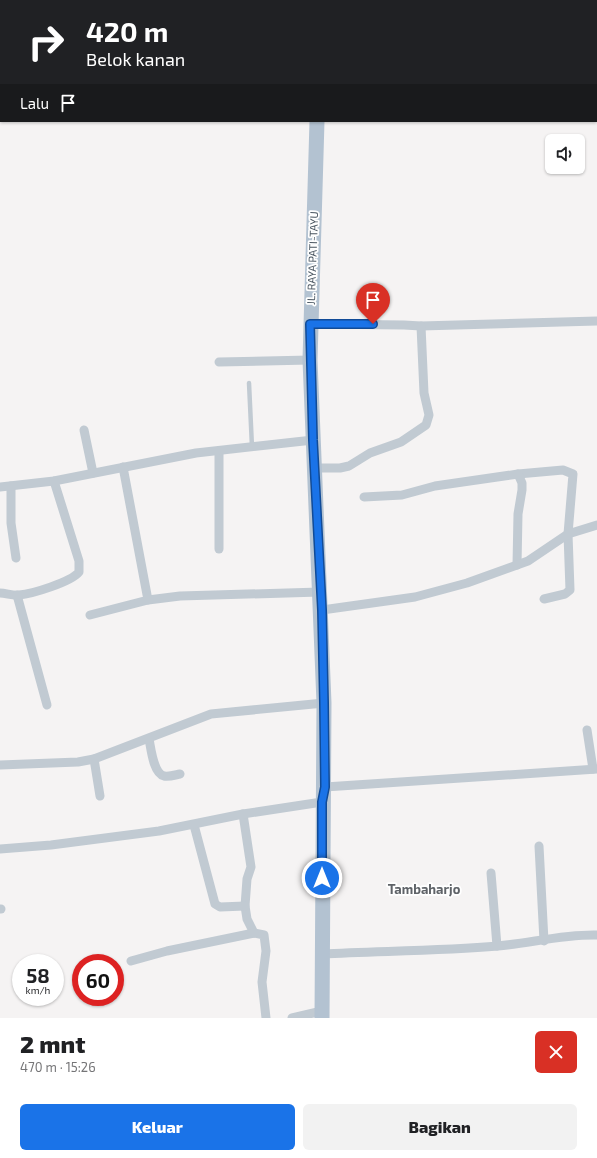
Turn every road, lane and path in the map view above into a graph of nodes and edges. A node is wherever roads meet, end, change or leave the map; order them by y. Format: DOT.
graph roads {
  1 [pos="316,122"];
  2 [pos="597,321"];
  3 [pos="310,324"];
  4 [pos="421,326"];
  5 [pos="310,360"];
  6 [pos="219,362"];
  7 [pos="249,383"];
  8 [pos="84,430"];
  9 [pos="313,440"];
  10 [pos="252,447"];
  11 [pos="219,451"];
  12 [pos="123,467"];
  13 [pos="315,468"];
  14 [pos="93,473"];
  15 [pos="518,474"];
  16 [pos="54,481"];
  17 [pos="11,486"];
  18 [pos="0,487"];
  19 [pos="364,497"];
  20 [pos="597,525"];
  21 [pos="568,534"];
  22 [pos="219,550"];
  23 [pos="16,558"];
  24 [pos="517,565"];
  25 [pos="320,592"];
  26 [pos="0,593"];
  27 [pos="17,595"];
  28 [pos="544,599"];
  29 [pos="148,600"];
  30 [pos="322,610"];
  31 [pos="90,615"];
  32 [pos="324,703"];
  33 [pos="48,705"];
  34 [pos="587,730"];
  35 [pos="149,739"];
  36 [pos="94,759"];
  37 [pos="0,765"];
  38 [pos="595,769"];
  39 [pos="180,774"];
  40 [pos="325,787"];
  41 [pos="100,796"];
  42 [pos="322,802"];
  43 [pos="243,814"];
  44 [pos="194,825"];
  45 [pos="539,846"];
  46 [pos="0,849"];
  47 [pos="490,873"];
  48 [pos="245,906"];
  49 [pos="254,932"];
  50 [pos="597,935"];
  51 [pos="544,941"];
  52 [pos="497,946"];
  53 [pos="322,954"];
  54 [pos="131,961"];
  55 [pos="322,1014"];
  56 [pos="266,1018"];
  57 [pos="292,1018"];
  1 -- 3 [label="main road, JL. RAYA PATI-TAYU"];
  2 -- 4 [label="street"];
  3 -- 4 [label="street"];
  3 -- 5 [label="main road, JL. RAYA PATI-TAYU"];
  4 -- 13 [label="street"];
  5 -- 6 [label="street"];
  5 -- 9 [label="main road, JL. RAYA PATI-TAYU"];
  7 -- 10 [label="lane"];
  8 -- 14 [label="street"];
  9 -- 10 [label="street"];
  9 -- 13 [label="main road, JL. RAYA PATI-TAYU"];
  10 -- 11 [label="street"];
  11 -- 12 [label="street"];
  11 -- 22 [label="street"];
  12 -- 14 [label="street"];
  12 -- 29 [label="street"];
  13 -- 25 [label="main road, JL. RAYA PATI-TAYU"];
  14 -- 16 [label="street"];
  15 -- 19 [label="street"];
  15 -- 21 [label="street"];
  15 -- 24 [label="street"];
  16 -- 17 [label="street"];
  16 -- 27 [label="street"];
  17 -- 18 [label="street"];
  17 -- 23 [label="street"];
  20 -- 21 [label="street"];
  21 -- 24 [label="street"];
  21 -- 28 [label="street"];
  24 -- 30 [label="street"];
  25 -- 29 [label="street"];
  25 -- 30 [label="main road, JL. RAYA PATI-TAYU"];
  26 -- 27 [label="street"];
  27 -- 33 [label="street"];
  29 -- 31 [label="street"];
  30 -- 32 [label="main road, JL. RAYA PATI-TAYU"];
  32 -- 35 [label="street"];
  32 -- 40 [label="main road, JL. RAYA PATI-TAYU"];
  34 -- 38 [label="street"];
  35 -- 36 [label="street"];
  35 -- 39 [label="street"];
  36 -- 37 [label="street"];
  36 -- 41 [label="street"];
  38 -- 40 [label="street"];
  40 -- 42 [label="main road, JL. RAYA PATI-TAYU"];
  42 -- 43 [label="street"];
  42 -- 53 [label="main road, JL. RAYA PATI-TAYU"];
  43 -- 44 [label="street"];
  43 -- 48 [label="street"];
  44 -- 46 [label="street"];
  44 -- 48 [label="street"];
  45 -- 51 [label="street"];
  47 -- 52 [label="street"];
  48 -- 49 [label="street"];
  49 -- 54 [label="street"];
  49 -- 56 [label="street"];
  50 -- 51 [label="street"];
  51 -- 52 [label="street"];
  52 -- 53 [label="street"];
  53 -- 55 [label="main road, JL. RAYA PATI-TAYU"];
  55 -- 57 [label="street"];
}
